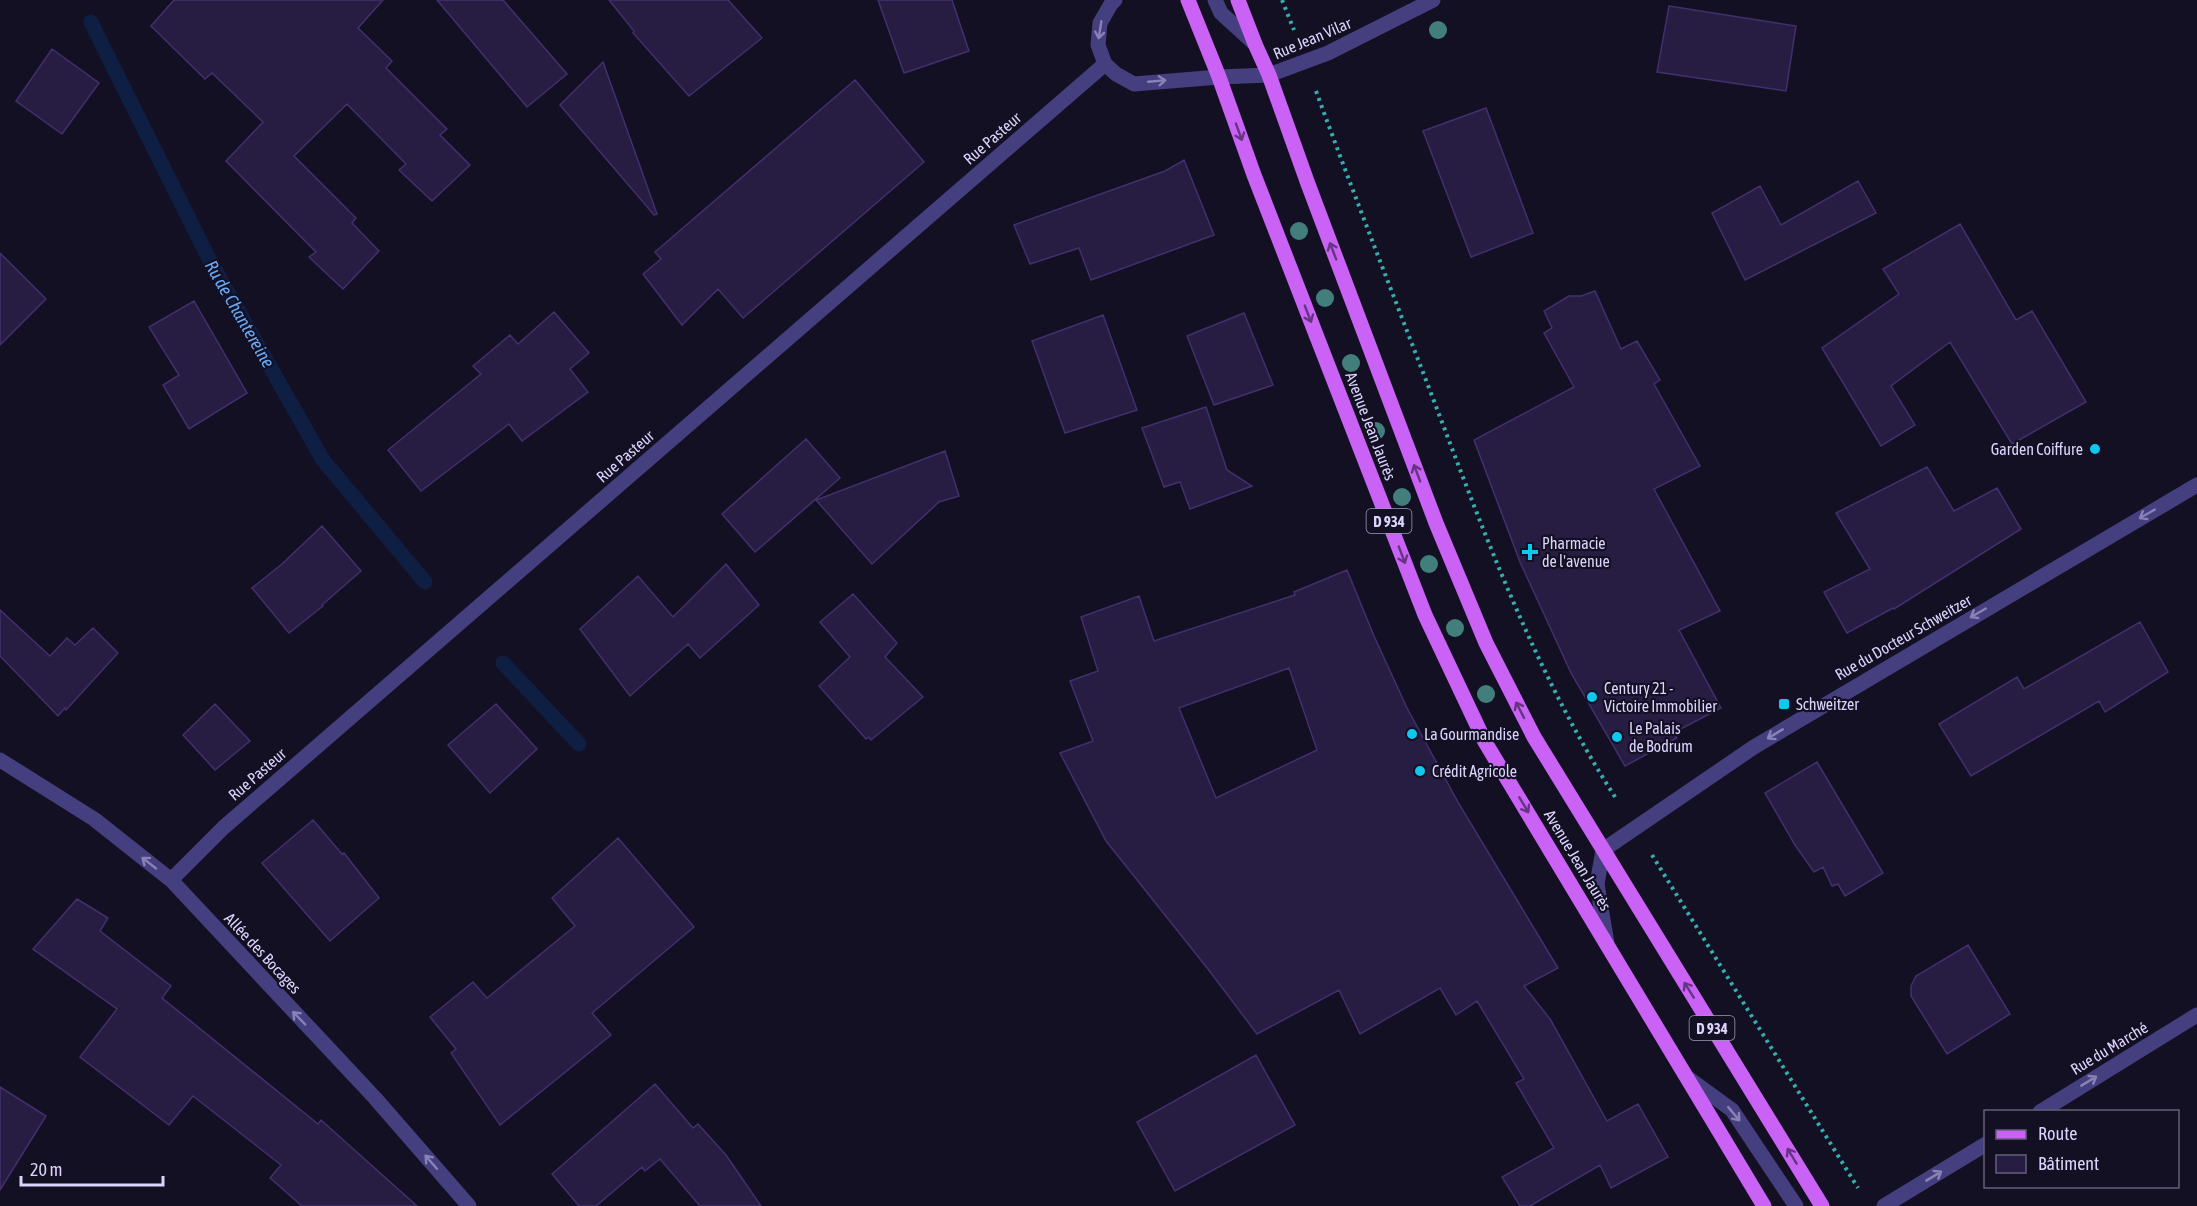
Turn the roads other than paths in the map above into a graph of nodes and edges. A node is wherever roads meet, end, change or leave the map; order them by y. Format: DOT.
graph roads {
  1 [pos="1115,0"];
  2 [pos="1188,0"];
  3 [pos="1215,0"];
  4 [pos="1238,0"];
  5 [pos="1432,0"];
  6 [pos="1255,44"];
  7 [pos="1106,64"];
  8 [pos="1269,75"];
  9 [pos="1219,77"];
  10 [pos="2197,484"];
  11 [pos="0,760"];
  12 [pos="1603,850"];
  13 [pos="171,880"];
  14 [pos="1607,943"];
  15 [pos="2197,1016"];
  16 [pos="1688,1078"];
  17 [pos="2043,1110"];
  18 [pos="1984,1145"];
  19 [pos="469,1206"];
  20 [pos="1764,1206"];
  21 [pos="1796,1206"];
  22 [pos="1822,1206"];
  23 [pos="1884,1206"];
  1 -- 7 [label="street, one-way"];
  2 -- 9 [label="main road, Avenue Jean Jaurès / D 934"];
  3 -- 6 [label="street"];
  4 -- 6 [label="main road, Avenue Jean Jaurès / D 934"];
  5 -- 8 [label="street, Rue Jean Vilar"];
  6 -- 8 [label="main road, Avenue Jean Jaurès / D 934"];
  7 -- 9 [label="street, Rue Jean Vilar, one-way"];
  7 -- 13 [label="street, Rue Pasteur"];
  8 -- 9 [label="street, Rue Jean Vilar"];
  12 -- 8 [label="main road, Avenue Jean Jaurès / D 934, one-way"];
  9 -- 14 [label="main road, Avenue Jean Jaurès / D 934, one-way"];
  10 -- 12 [label="street, Rue du Docteur Schweitzer, one-way"];
  13 -- 11 [label="street, Allée des Bocages, one-way"];
  12 -- 14 [label="street, Avenue Jean Jaurès"];
  22 -- 12 [label="main road, Avenue Jean Jaurès / D 934, one-way"];
  19 -- 13 [label="street, Allée des Bocages, one-way"];
  14 -- 16 [label="main road, Avenue Jean Jaurès / D 934"];
  17 -- 15 [label="street, Rue du Marché, one-way"];
  16 -- 20 [label="main road, Avenue Jean Jaurès / D 934"];
  16 -- 21 [label="street, one-way"];
  23 -- 18 [label="street, one-way"];
}
